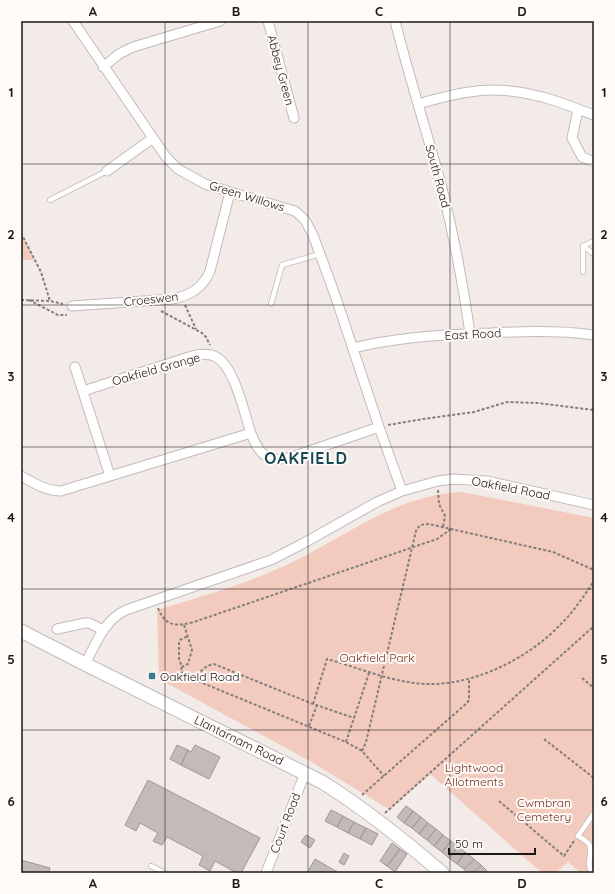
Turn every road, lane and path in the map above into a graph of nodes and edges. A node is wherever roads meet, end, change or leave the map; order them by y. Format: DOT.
graph roads {
  1 [pos="73,21"];
  2 [pos="219,21"];
  3 [pos="268,21"];
  4 [pos="395,21"];
  5 [pos="103,66"];
  6 [pos="418,104"];
  7 [pos="578,110"];
  8 [pos="594,115"];
  9 [pos="294,118"];
  10 [pos="153,138"];
  11 [pos="594,162"];
  12 [pos="107,171"];
  13 [pos="230,192"];
  14 [pos="50,200"];
  15 [pos="21,233"];
  16 [pos="594,241"];
  17 [pos="583,246"];
  18 [pos="320,254"];
  19 [pos="594,254"];
  20 [pos="583,272"];
  21 [pos="182,297"];
  22 [pos="21,300"];
  23 [pos="29,300"];
  24 [pos="272,304"];
  25 [pos="158,310"];
  26 [pos="73,311"];
  27 [pos="196,330"];
  28 [pos="470,333"];
  29 [pos="594,335"];
  30 [pos="353,348"];
  31 [pos="210,354"];
  32 [pos="75,367"];
  33 [pos="83,391"];
  34 [pos="594,410"];
  35 [pos="379,427"];
  36 [pos="251,433"];
  37 [pos="21,476"];
  38 [pos="110,476"];
  39 [pos="438,481"];
  40 [pos="402,491"];
  41 [pos="594,505"];
  42 [pos="443,527"];
  43 [pos="451,529"];
  44 [pos="412,548"];
  45 [pos="594,570"];
  46 [pos="594,581"];
  47 [pos="155,600"];
  48 [pos="184,624"];
  49 [pos="594,626"];
  50 [pos="57,629"];
  51 [pos="103,630"];
  52 [pos="21,631"];
  53 [pos="188,636"];
  54 [pos="85,664"];
  55 [pos="182,667"];
  56 [pos="370,672"];
  57 [pos="381,676"];
  58 [pos="193,678"];
  59 [pos="582,678"];
  60 [pos="469,679"];
  61 [pos="594,688"];
  62 [pos="313,704"];
  63 [pos="317,705"];
  64 [pos="354,718"];
  65 [pos="309,726"];
  66 [pos="544,739"];
  67 [pos="346,742"];
  68 [pos="362,751"];
  69 [pos="305,772"];
  70 [pos="384,776"];
  71 [pos="594,778"];
  72 [pos="499,801"];
  73 [pos="353,802"];
  74 [pos="594,813"];
  75 [pos="377,820"];
  76 [pos="578,836"];
  77 [pos="151,866"];
  78 [pos="165,873"];
  79 [pos="266,873"];
  80 [pos="442,873"];
  81 [pos="592,873"];
  1 -- 5 [label="street, Green Willows"];
  2 -- 5 [label="street"];
  3 -- 9 [label="street, Abbey Green"];
  4 -- 6 [label="street, South Road"];
  5 -- 10 [label="street, Green Willows"];
  6 -- 7 [label="street"];
  6 -- 28 [label="street, South Road"];
  7 -- 8 [label="street"];
  7 -- 11 [label="street"];
  10 -- 12 [label="street"];
  10 -- 13 [label="street, Green Willows"];
  12 -- 14 [label="lane"];
  13 -- 18 [label="street, Green Willows"];
  13 -- 21 [label="street, Croeswen"];
  15 -- 23 [label="path"];
  16 -- 17 [label="lane"];
  17 -- 19 [label="lane"];
  17 -- 20 [label="lane"];
  18 -- 24 [label="lane"];
  18 -- 30 [label="street, Green Willows"];
  21 -- 26 [label="street, Croeswen"];
  21 -- 27 [label="path"];
  22 -- 23 [label="path"];
  23 -- 26 [label="path"];
  25 -- 27 [label="path"];
  27 -- 31 [label="path"];
  28 -- 29 [label="street, East Road"];
  28 -- 30 [label="street, East Road"];
  30 -- 35 [label="street, Green Willows"];
  31 -- 33 [label="street, Oakfield Grange"];
  31 -- 36 [label="street, Oakfield Grange"];
  32 -- 33 [label="street"];
  33 -- 38 [label="street"];
  34 -- 35 [label="path"];
  35 -- 36 [label="street, Oakfield Grange"];
  35 -- 40 [label="street, Green Willows"];
  36 -- 38 [label="street"];
  37 -- 38 [label="street"];
  39 -- 40 [label="street, Oakfield Road"];
  39 -- 41 [label="street, Oakfield Road"];
  39 -- 42 [label="path"];
  40 -- 47 [label="street, Oakfield Road"];
  42 -- 43 [label="path"];
  42 -- 44 [label="path"];
  43 -- 44 [label="path"];
  43 -- 45 [label="path"];
  44 -- 48 [label="path"];
  44 -- 57 [label="path"];
  46 -- 60 [label="path"];
  47 -- 48 [label="path"];
  47 -- 51 [label="street, Oakfield Road"];
  48 -- 53 [label="path"];
  49 -- 75 [label="path"];
  50 -- 51 [label="street"];
  51 -- 54 [label="street, Oakfield Road"];
  52 -- 54 [label="street, Llantarnam Road"];
  53 -- 55 [label="path"];
  53 -- 55 [label="path"];
  54 -- 69 [label="street, Llantarnam Road"];
  55 -- 58 [label="path"];
  56 -- 57 [label="path"];
  56 -- 62 [label="path"];
  56 -- 64 [label="path"];
  57 -- 60 [label="path"];
  57 -- 68 [label="path"];
  58 -- 62 [label="path"];
  58 -- 65 [label="path"];
  59 -- 61 [label="path"];
  60 -- 70 [label="path"];
  62 -- 63 [label="path"];
  63 -- 64 [label="path"];
  63 -- 65 [label="path"];
  64 -- 67 [label="path"];
  65 -- 67 [label="path"];
  66 -- 71 [label="path"];
  67 -- 68 [label="path"];
  68 -- 70 [label="path"];
  69 -- 73 [label="street, Llantarnam Road"];
  69 -- 79 [label="street, Court Road"];
  70 -- 73 [label="path"];
  72 -- 76 [label="path"];
  73 -- 75 [label="street, Llantarnam Road"];
  74 -- 76 [label="lane"];
  75 -- 80 [label="street, Llantarnam Road"];
  76 -- 81 [label="lane"];
  77 -- 78 [label="lane"];
}
